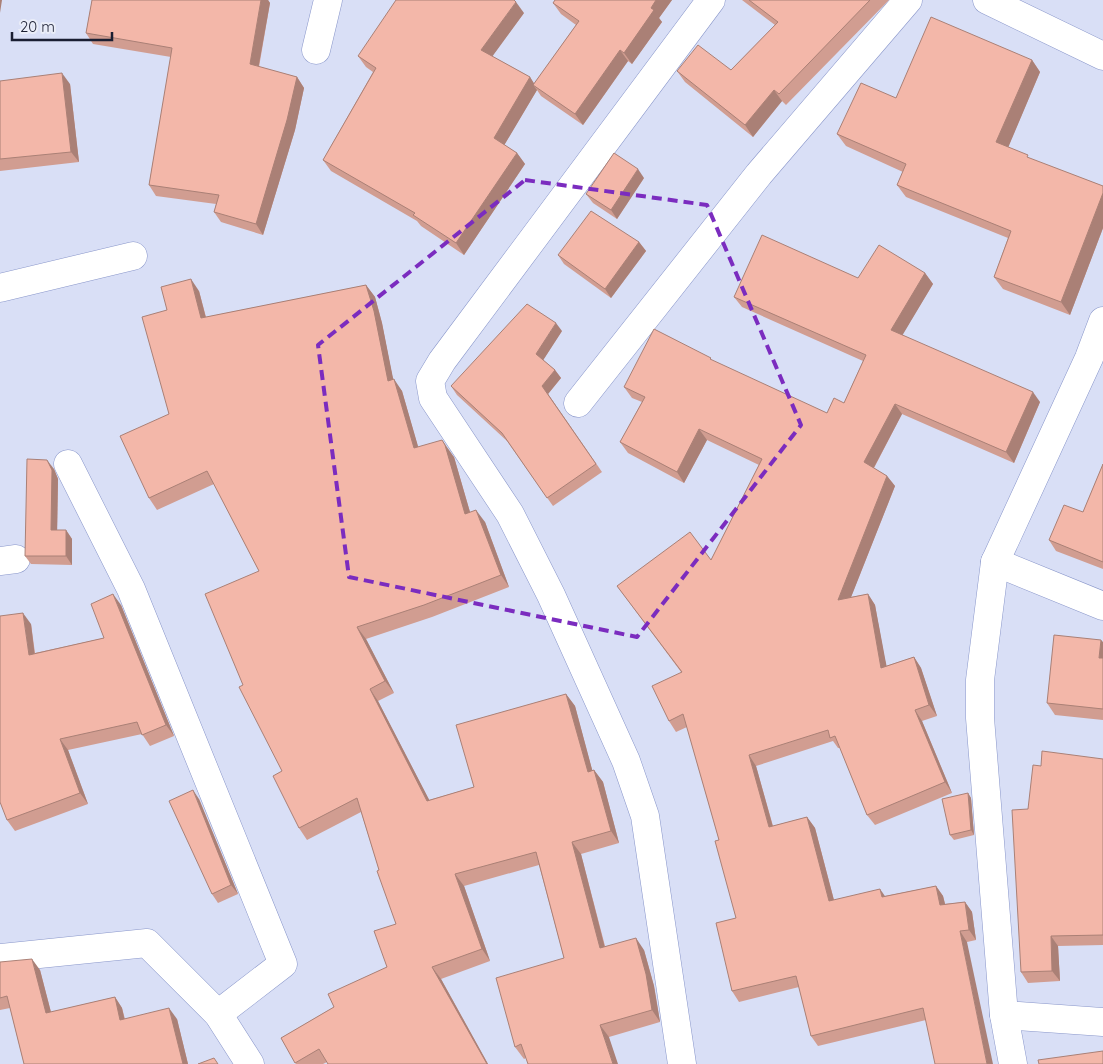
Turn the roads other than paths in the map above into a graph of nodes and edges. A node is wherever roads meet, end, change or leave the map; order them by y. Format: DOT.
graph roads {
  1 [pos="328,0"];
  2 [pos="711,0"];
  3 [pos="908,0"];
  4 [pos="987,0"];
  5 [pos="316,50"];
  6 [pos="1103,56"];
  7 [pos="133,256"];
  8 [pos="0,288"];
  9 [pos="1103,321"];
  10 [pos="578,403"];
  11 [pos="68,464"];
  12 [pos="995,562"];
  13 [pos="1103,606"];
  14 [pos="0,958"];
  15 [pos="218,1014"];
  16 [pos="1004,1015"];
  17 [pos="1103,1022"];
  18 [pos="250,1064"];
  19 [pos="682,1064"];
  20 [pos="1013,1064"];
  1 -- 5 [label="street"];
  2 -- 19 [label="street"];
  3 -- 10 [label="street"];
  4 -- 6 [label="street"];
  7 -- 8 [label="street"];
  9 -- 12 [label="street"];
  11 -- 15 [label="street"];
  12 -- 13 [label="street"];
  12 -- 16 [label="street"];
  14 -- 15 [label="street"];
  15 -- 18 [label="street"];
  16 -- 17 [label="street"];
  16 -- 20 [label="street"];
}
